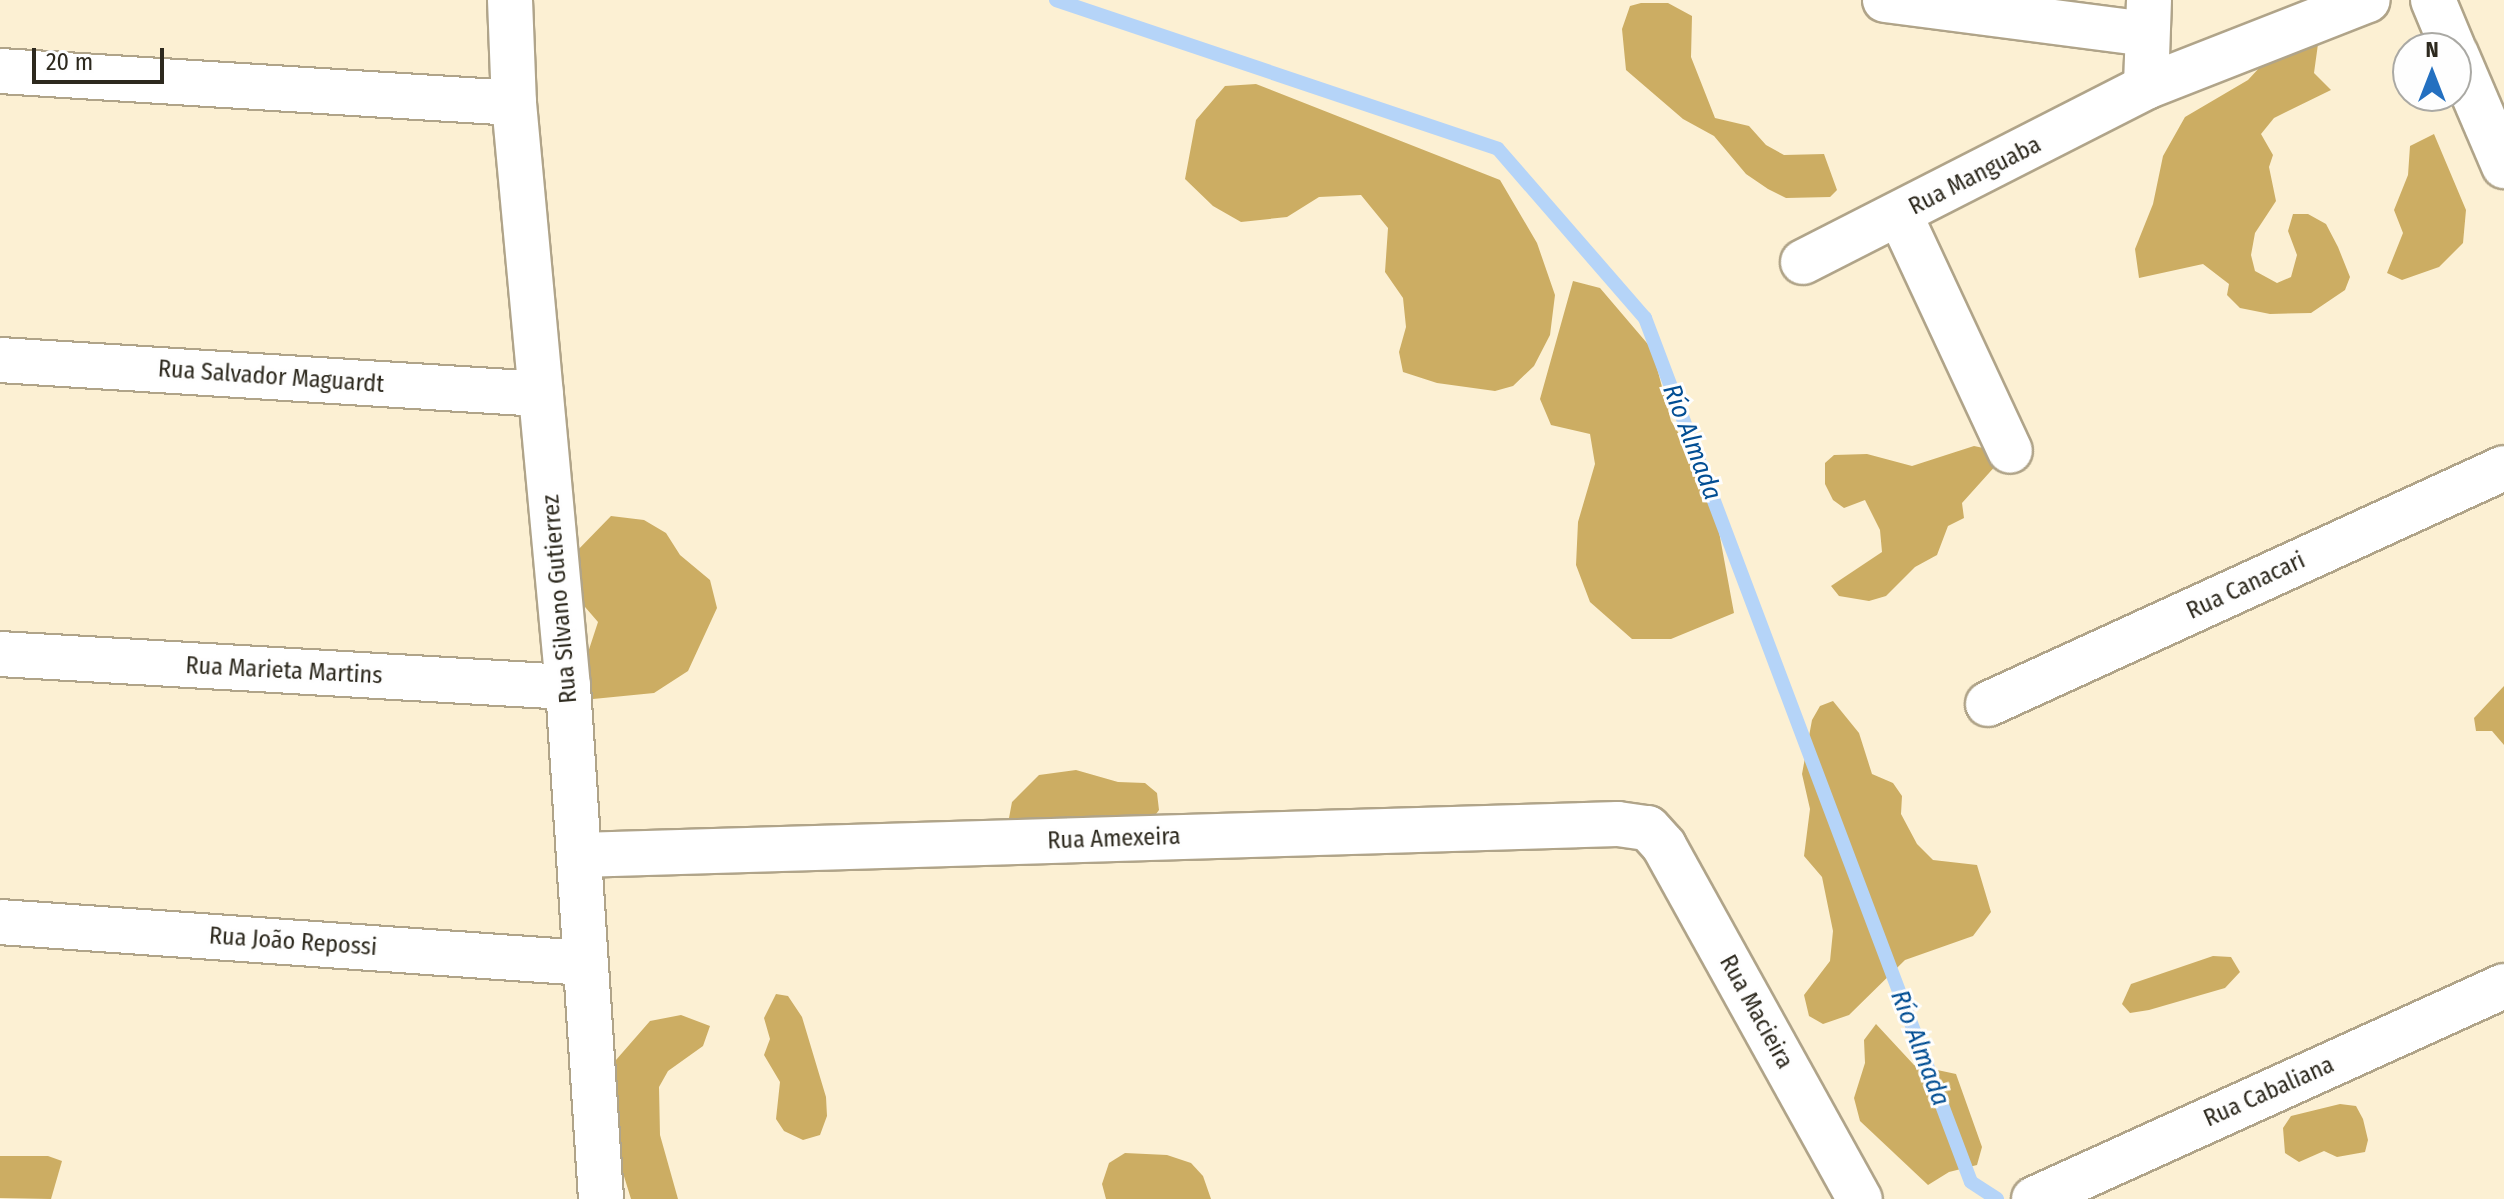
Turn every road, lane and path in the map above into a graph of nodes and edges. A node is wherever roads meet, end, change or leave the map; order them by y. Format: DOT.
graph roads {
  1 [pos="510,0"];
  2 [pos="1885,0"];
  3 [pos="2368,0"];
  4 [pos="2433,0"];
  5 [pos="2148,17"];
  6 [pos="2446,32"];
  7 [pos="0,71"];
  8 [pos="2146,87"];
  9 [pos="2472,91"];
  10 [pos="514,103"];
  11 [pos="2504,166"];
  12 [pos="1900,215"];
  13 [pos="1803,262"];
  14 [pos="0,360"];
  15 [pos="541,394"];
  16 [pos="2010,451"];
  17 [pos="2504,468"];
  18 [pos="0,654"];
  19 [pos="568,687"];
  20 [pos="1988,704"];
  21 [pos="1648,828"];
  22 [pos="579,855"];
  23 [pos="0,922"];
  24 [pos="585,963"];
  25 [pos="2504,986"];
  26 [pos="601,1199"];
  27 [pos="1860,1199"];
  28 [pos="2034,1199"];
  1 -- 10 [label="street, Rua Silvano Gutierrez"];
  2 -- 5 [label="street"];
  3 -- 8 [label="street, Rua Manguaba"];
  4 -- 6 [label="street"];
  5 -- 8 [label="street"];
  7 -- 10 [label="street"];
  8 -- 12 [label="street, Rua Manguaba"];
  9 -- 11 [label="street"];
  10 -- 15 [label="street, Rua Silvano Gutierrez"];
  12 -- 13 [label="street, Rua Manguaba"];
  12 -- 16 [label="street"];
  14 -- 15 [label="street, Rua Salvador Maguardt"];
  15 -- 19 [label="street, Rua Silvano Gutierrez"];
  17 -- 20 [label="street, Rua Canacari"];
  18 -- 19 [label="street, Rua Marieta Martins"];
  19 -- 22 [label="street, Rua Silvano Gutierrez"];
  21 -- 22 [label="street, Rua Amexeira"];
  21 -- 27 [label="street, Rua Macieira"];
  22 -- 24 [label="street, Rua Silvano Gutierrez"];
  23 -- 24 [label="street, Rua João Repossi"];
  24 -- 26 [label="street, Rua Silvano Gutierrez"];
  25 -- 28 [label="street, Rua Cabaliana"];
}
